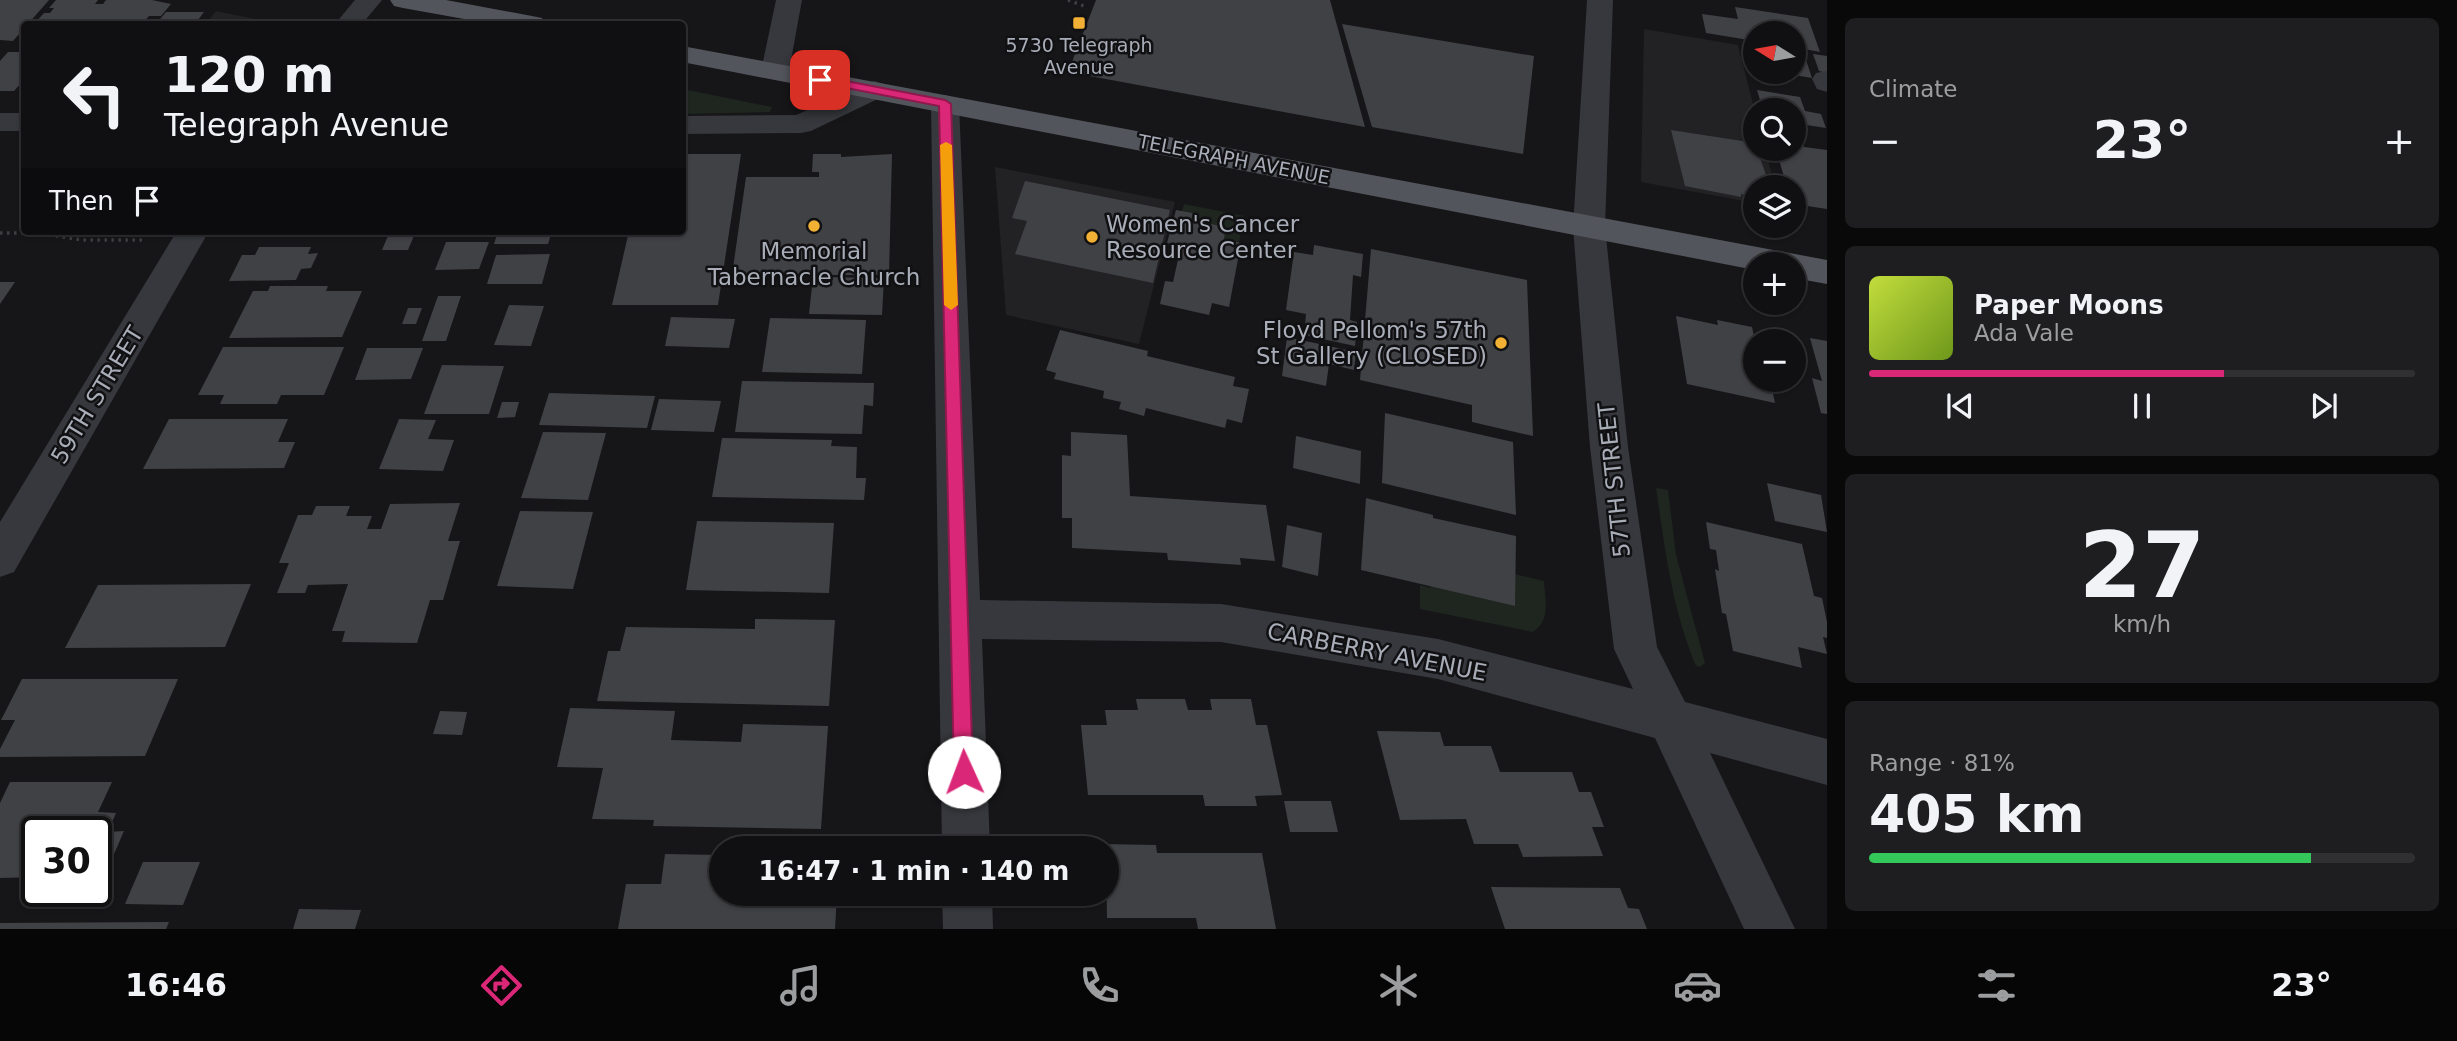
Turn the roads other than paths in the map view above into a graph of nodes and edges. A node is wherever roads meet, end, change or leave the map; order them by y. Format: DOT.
graph roads {
  1 [pos="369,0"];
  2 [pos="403,0"];
  3 [pos="789,0"];
  4 [pos="1600,0"];
  5 [pos="351,21"];
  6 [pos="515,21"];
  7 [pos="686,55"];
  8 [pos="775,71"];
  9 [pos="874,90"];
  10 [pos="945,104"];
  11 [pos="0,122"];
  12 [pos="21,122"];
  13 [pos="686,125"];
  14 [pos="1589,227"];
  15 [pos="191,236"];
  16 [pos="1743,256"];
  17 [pos="1806,268"];
  18 [pos="1827,272"];
  19 [pos="0,559"];
  20 [pos="959,619"];
  21 [pos="1671,721"];
  22 [pos="1827,762"];
  23 [pos="966,836"];
  24 [pos="967,906"];
  25 [pos="968,929"];
  26 [pos="1770,929"];
  1 -- 5 [label="street"];
  2 -- 6 [label="main road"];
  3 -- 8 [label="street"];
  4 -- 14 [label="street, 57TH STREET"];
  7 -- 8 [label="main road, TELEGRAPH AVENUE"];
  8 -- 9 [label="main road, TELEGRAPH AVENUE"];
  9 -- 10 [label="main road, TELEGRAPH AVENUE"];
  9 -- 13 [label="street"];
  10 -- 14 [label="main road, TELEGRAPH AVENUE"];
  10 -- 20 [label="street"];
  11 -- 12 [label="street"];
  14 -- 16 [label="main road, TELEGRAPH AVENUE"];
  14 -- 21 [label="street, 57TH STREET"];
  15 -- 19 [label="street, 59TH STREET"];
  17 -- 18 [label="main road"];
  20 -- 21 [label="street, CARBERRY AVENUE"];
  20 -- 23 [label="street"];
  21 -- 22 [label="street, CARBERRY AVENUE"];
  21 -- 26 [label="street, 57TH STREET"];
  24 -- 25 [label="street"];
}
